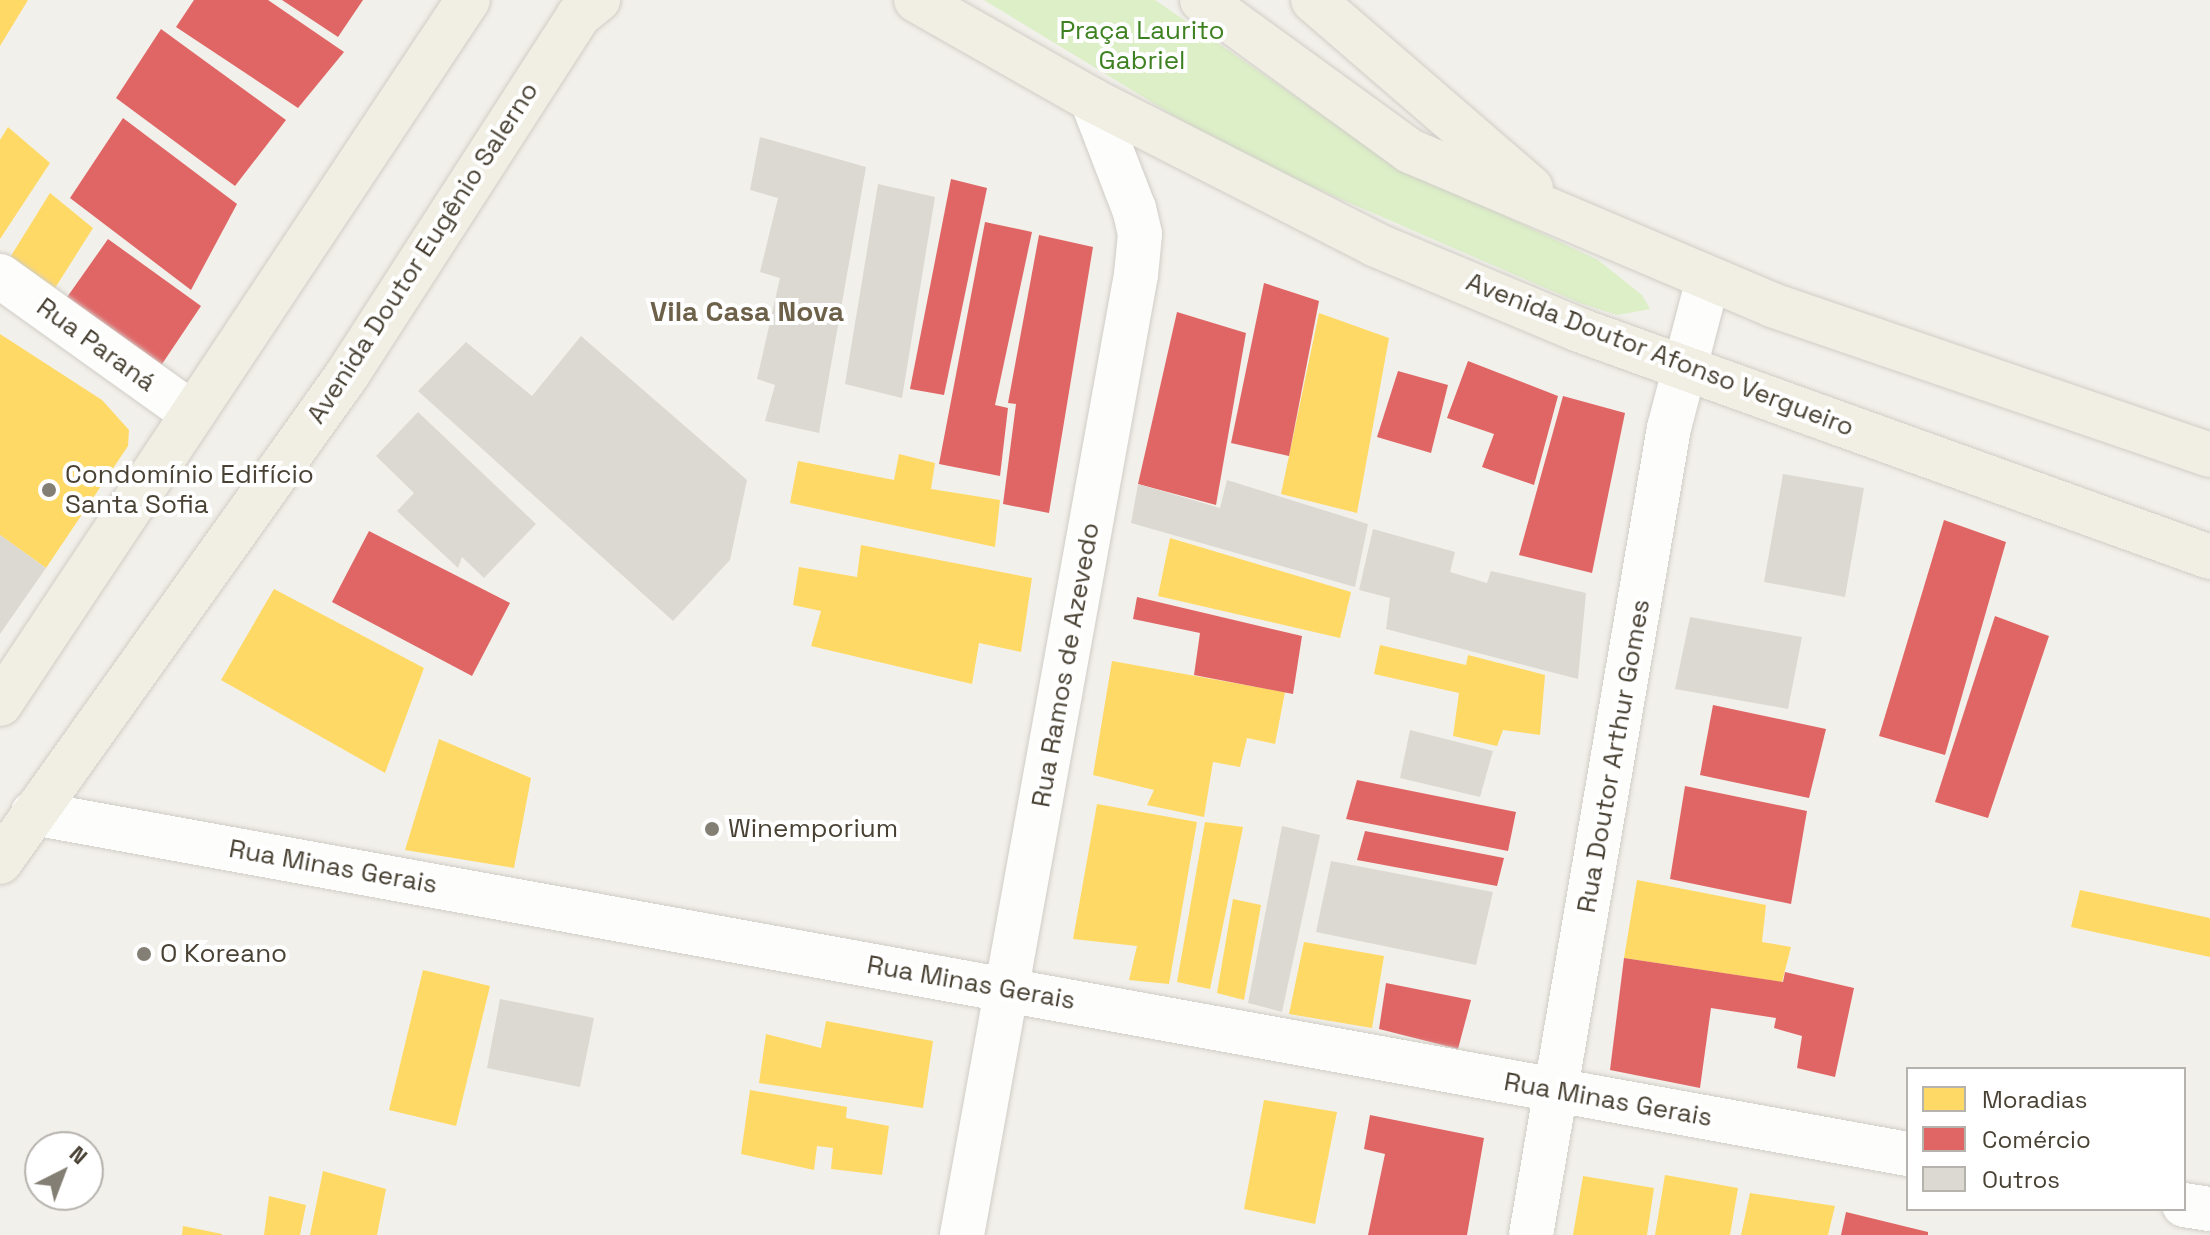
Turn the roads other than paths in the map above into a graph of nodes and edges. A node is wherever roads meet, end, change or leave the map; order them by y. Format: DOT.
graph roads {
  1 [pos="441,0"];
  2 [pos="468,0"];
  3 [pos="598,0"];
  4 [pos="916,0"];
  5 [pos="1202,0"];
  6 [pos="1324,4"];
  7 [pos="411,92"];
  8 [pos="1092,100"];
  9 [pos="1580,227"];
  10 [pos="0,276"];
  11 [pos="1708,279"];
  12 [pos="1685,367"];
  13 [pos="193,414"];
  14 [pos="2210,455"];
  15 [pos="2210,557"];
  16 [pos="0,704"];
  17 [pos="33,813"];
  18 [pos="0,862"];
  19 [pos="1009,990"];
  20 [pos="1558,1091"];
  21 [pos="1906,1154"];
  22 [pos="2186,1205"];
  23 [pos="2210,1209"];
  24 [pos="962,1235"];
  25 [pos="1531,1235"];
  1 -- 7 [label="main road"];
  2 -- 7 [label="main road"];
  3 -- 17 [label="main road, Avenida Doutor Eugênio Salerno"];
  4 -- 8 [label="main road, Avenida Doutor Afonso Vergueiro"];
  5 -- 9 [label="main road"];
  6 -- 9 [label="main road"];
  7 -- 13 [label="main road"];
  8 -- 12 [label="main road, Avenida Doutor Afonso Vergueiro"];
  8 -- 19 [label="street, Rua Ramos de Azevedo"];
  9 -- 11 [label="main road"];
  10 -- 13 [label="street, Rua Paraná"];
  11 -- 12 [label="street, Rua Doutor Arthur Gomes"];
  11 -- 14 [label="main road"];
  12 -- 15 [label="main road, Avenida Doutor Afonso Vergueiro"];
  12 -- 20 [label="street, Rua Doutor Arthur Gomes"];
  13 -- 16 [label="main road"];
  17 -- 18 [label="main road, Avenida Doutor Eugênio Salerno"];
  17 -- 19 [label="street, Rua Minas Gerais"];
  19 -- 20 [label="street, Rua Minas Gerais"];
  19 -- 24 [label="street, Rua Ramos de Azevedo"];
  20 -- 21 [label="street, Rua Minas Gerais"];
  20 -- 25 [label="street, Rua Doutor Arthur Gomes"];
  22 -- 23 [label="street"];
}
